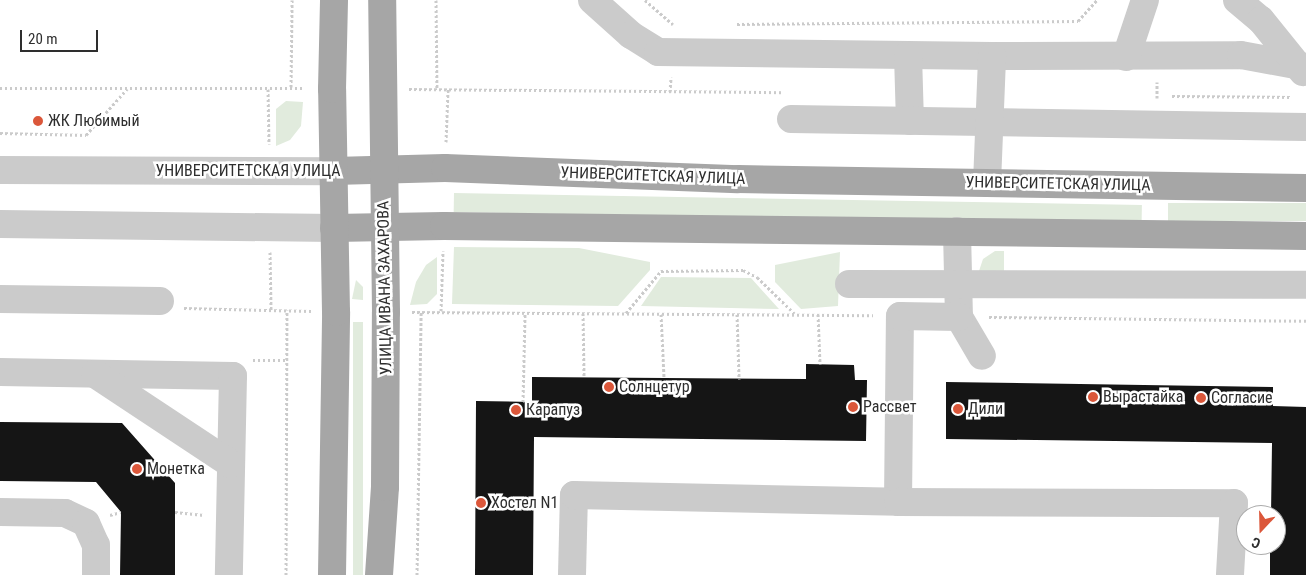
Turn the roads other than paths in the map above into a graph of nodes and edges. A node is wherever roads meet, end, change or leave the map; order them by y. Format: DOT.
graph roads {
  1 [pos="334,0"];
  2 [pos="382,0"];
  3 [pos="592,0"];
  4 [pos="1145,0"];
  5 [pos="1236,0"];
  6 [pos="908,55"];
  7 [pos="992,56"];
  8 [pos="1126,57"];
  9 [pos="1304,70"];
  10 [pos="791,118"];
  11 [pos="910,121"];
  12 [pos="990,122"];
  13 [pos="1306,127"];
  14 [pos="0,170"];
  15 [pos="383,170"];
  16 [pos="334,171"];
  17 [pos="987,183"];
  18 [pos="1306,188"];
  19 [pos="0,224"];
  20 [pos="334,228"];
  21 [pos="385,228"];
  22 [pos="957,231"];
  23 [pos="1306,236"];
  24 [pos="849,284"];
  25 [pos="958,284"];
  26 [pos="1306,285"];
  27 [pos="0,299"];
  28 [pos="160,301"];
  29 [pos="959,316"];
  30 [pos="982,356"];
  31 [pos="0,372"];
  32 [pos="96,374"];
  33 [pos="231,464"];
  34 [pos="898,502"];
  35 [pos="0,512"];
  36 [pos="96,575"];
  37 [pos="229,575"];
  38 [pos="332,575"];
  39 [pos="379,575"];
  40 [pos="572,575"];
  41 [pos="1230,575"];
  1 -- 16 [label="main road"];
  2 -- 15 [label="main road, УЛИЦА ИВАНА ЗАХАРОВА"];
  3 -- 6 [label="street"];
  4 -- 8 [label="street"];
  5 -- 9 [label="street"];
  6 -- 7 [label="street"];
  6 -- 11 [label="street"];
  7 -- 8 [label="street"];
  7 -- 12 [label="street"];
  8 -- 9 [label="street"];
  10 -- 11 [label="street"];
  11 -- 12 [label="street"];
  12 -- 13 [label="street"];
  12 -- 17 [label="street"];
  14 -- 16 [label="street, УНИВЕРСИТЕТСКАЯ УЛИЦА"];
  15 -- 16 [label="main road, УНИВЕРСИТЕТСКАЯ УЛИЦА"];
  15 -- 17 [label="main road, УНИВЕРСИТЕТСКАЯ УЛИЦА"];
  15 -- 21 [label="main road, УЛИЦА ИВАНА ЗАХАРОВА"];
  16 -- 20 [label="main road"];
  17 -- 18 [label="main road, УНИВЕРСИТЕТСКАЯ УЛИЦА"];
  19 -- 20 [label="street"];
  20 -- 21 [label="main road"];
  20 -- 38 [label="main road"];
  21 -- 22 [label="main road"];
  21 -- 39 [label="main road, УЛИЦА ИВАНА ЗАХАРОВА"];
  22 -- 23 [label="main road"];
  22 -- 25 [label="street"];
  24 -- 25 [label="street"];
  25 -- 26 [label="street"];
  25 -- 29 [label="street"];
  27 -- 28 [label="street"];
  29 -- 30 [label="street"];
  29 -- 34 [label="street"];
  31 -- 32 [label="street"];
  32 -- 33 [label="street"];
  32 -- 33 [label="street"];
  33 -- 37 [label="street"];
  34 -- 40 [label="street"];
  34 -- 41 [label="street"];
  35 -- 36 [label="street"];
}
